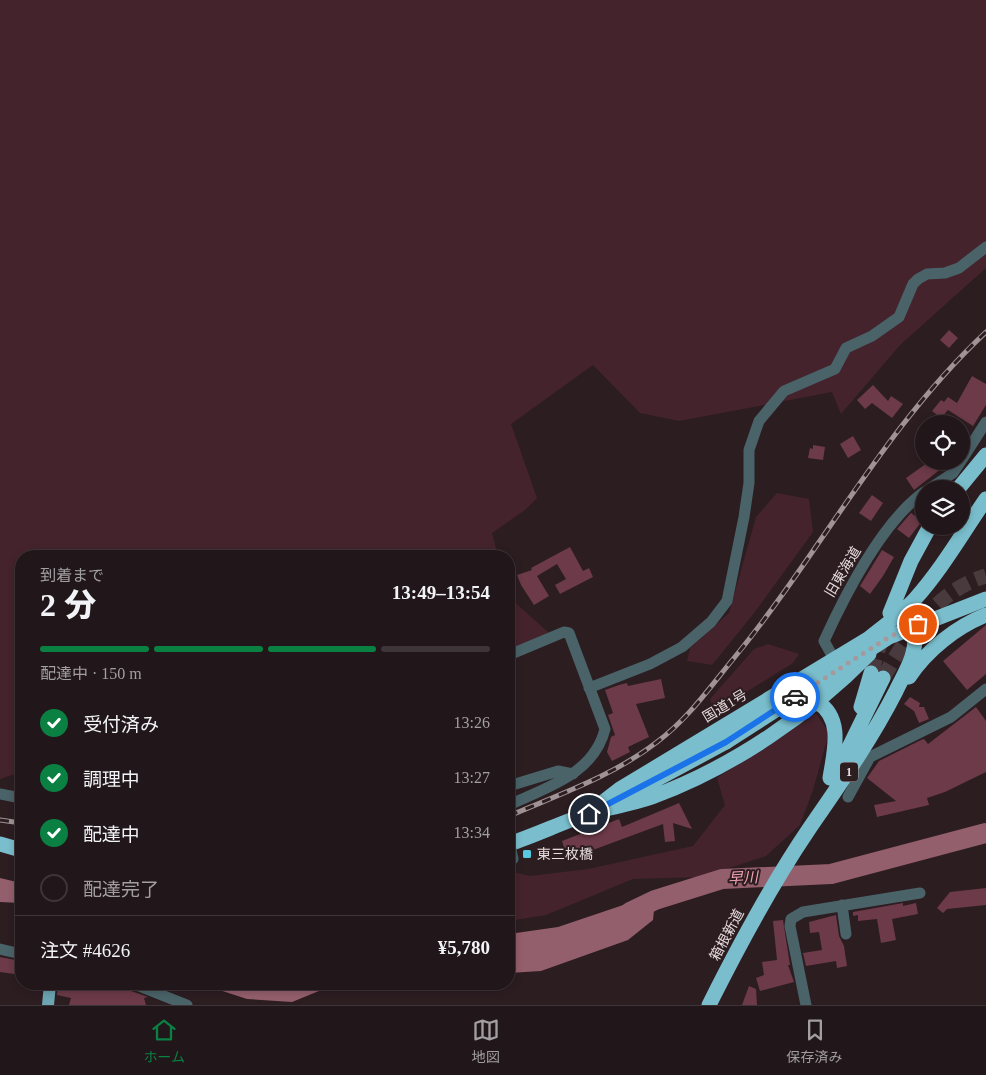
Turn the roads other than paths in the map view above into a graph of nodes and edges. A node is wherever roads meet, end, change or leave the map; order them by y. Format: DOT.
graph roads {
  1 [pos="986,246"];
  2 [pos="986,422"];
  3 [pos="970,447"];
  4 [pos="986,455"];
  5 [pos="955,470"];
  6 [pos="942,480"];
  7 [pos="965,480"];
  8 [pos="986,499"];
  9 [pos="915,500"];
  10 [pos="925,535"];
  11 [pos="986,599"];
  12 [pos="897,611"];
  13 [pos="986,615"];
  14 [pos="515,652"];
  15 [pos="834,659"];
  16 [pos="877,676"];
  17 [pos="845,678"];
  18 [pos="589,688"];
  19 [pos="986,689"];
  20 [pos="816,702"];
  21 [pos="885,711"];
  22 [pos="573,774"];
  23 [pos="515,784"];
  24 [pos="828,789"];
  25 [pos="0,794"];
  26 [pos="15,797"];
  27 [pos="848,797"];
  28 [pos="515,803"];
  29 [pos="589,814"];
  30 [pos="808,830"];
  31 [pos="0,844"];
  32 [pos="515,846"];
  33 [pos="15,848"];
  34 [pos="920,893"];
  35 [pos="842,905"];
  36 [pos="846,934"];
  37 [pos="0,949"];
  38 [pos="15,953"];
  39 [pos="49,990"];
  40 [pos="149,990"];
  41 [pos="48,1005"];
  42 [pos="186,1005"];
  43 [pos="709,1005"];
  44 [pos="806,1005"];
  1 -- 18 [label="street"];
  2 -- 3 [label="street"];
  4 -- 7 [label="highway"];
  5 -- 6 [label="street"];
  8 -- 12 [label="highway, 国道1号"];
  9 -- 15 [label="street, 旧東海道"];
  10 -- 12 [label="highway"];
  11 -- 29 [label="highway, bridge"];
  12 -- 15 [label="highway, 国道1号"];
  12 -- 17 [label="highway, 国道1号"];
  12 -- 21 [label="highway, 1"];
  13 -- 21 [label="highway, 1"];
  14 -- 18 [label="street"];
  15 -- 17 [label="street, 旧東海道"];
  15 -- 29 [label="highway, 国道1号"];
  16 -- 24 [label="highway, 1"];
  17 -- 20 [label="highway, 国道1号"];
  18 -- 22 [label="street"];
  19 -- 27 [label="street"];
  20 -- 24 [label="highway, 1"];
  20 -- 29 [label="highway, 国道1号"];
  21 -- 30 [label="highway, 1"];
  22 -- 23 [label="street"];
  22 -- 28 [label="street"];
  24 -- 30 [label="highway, 1"];
  25 -- 26 [label="street"];
  29 -- 32 [label="highway, 国道1号"];
  30 -- 43 [label="highway, 箱根新道 / 1"];
  31 -- 33 [label="highway"];
  34 -- 35 [label="street"];
  35 -- 36 [label="street"];
  35 -- 44 [label="street"];
  37 -- 38 [label="street"];
  39 -- 41 [label="main road"];
  40 -- 42 [label="street"];
}
